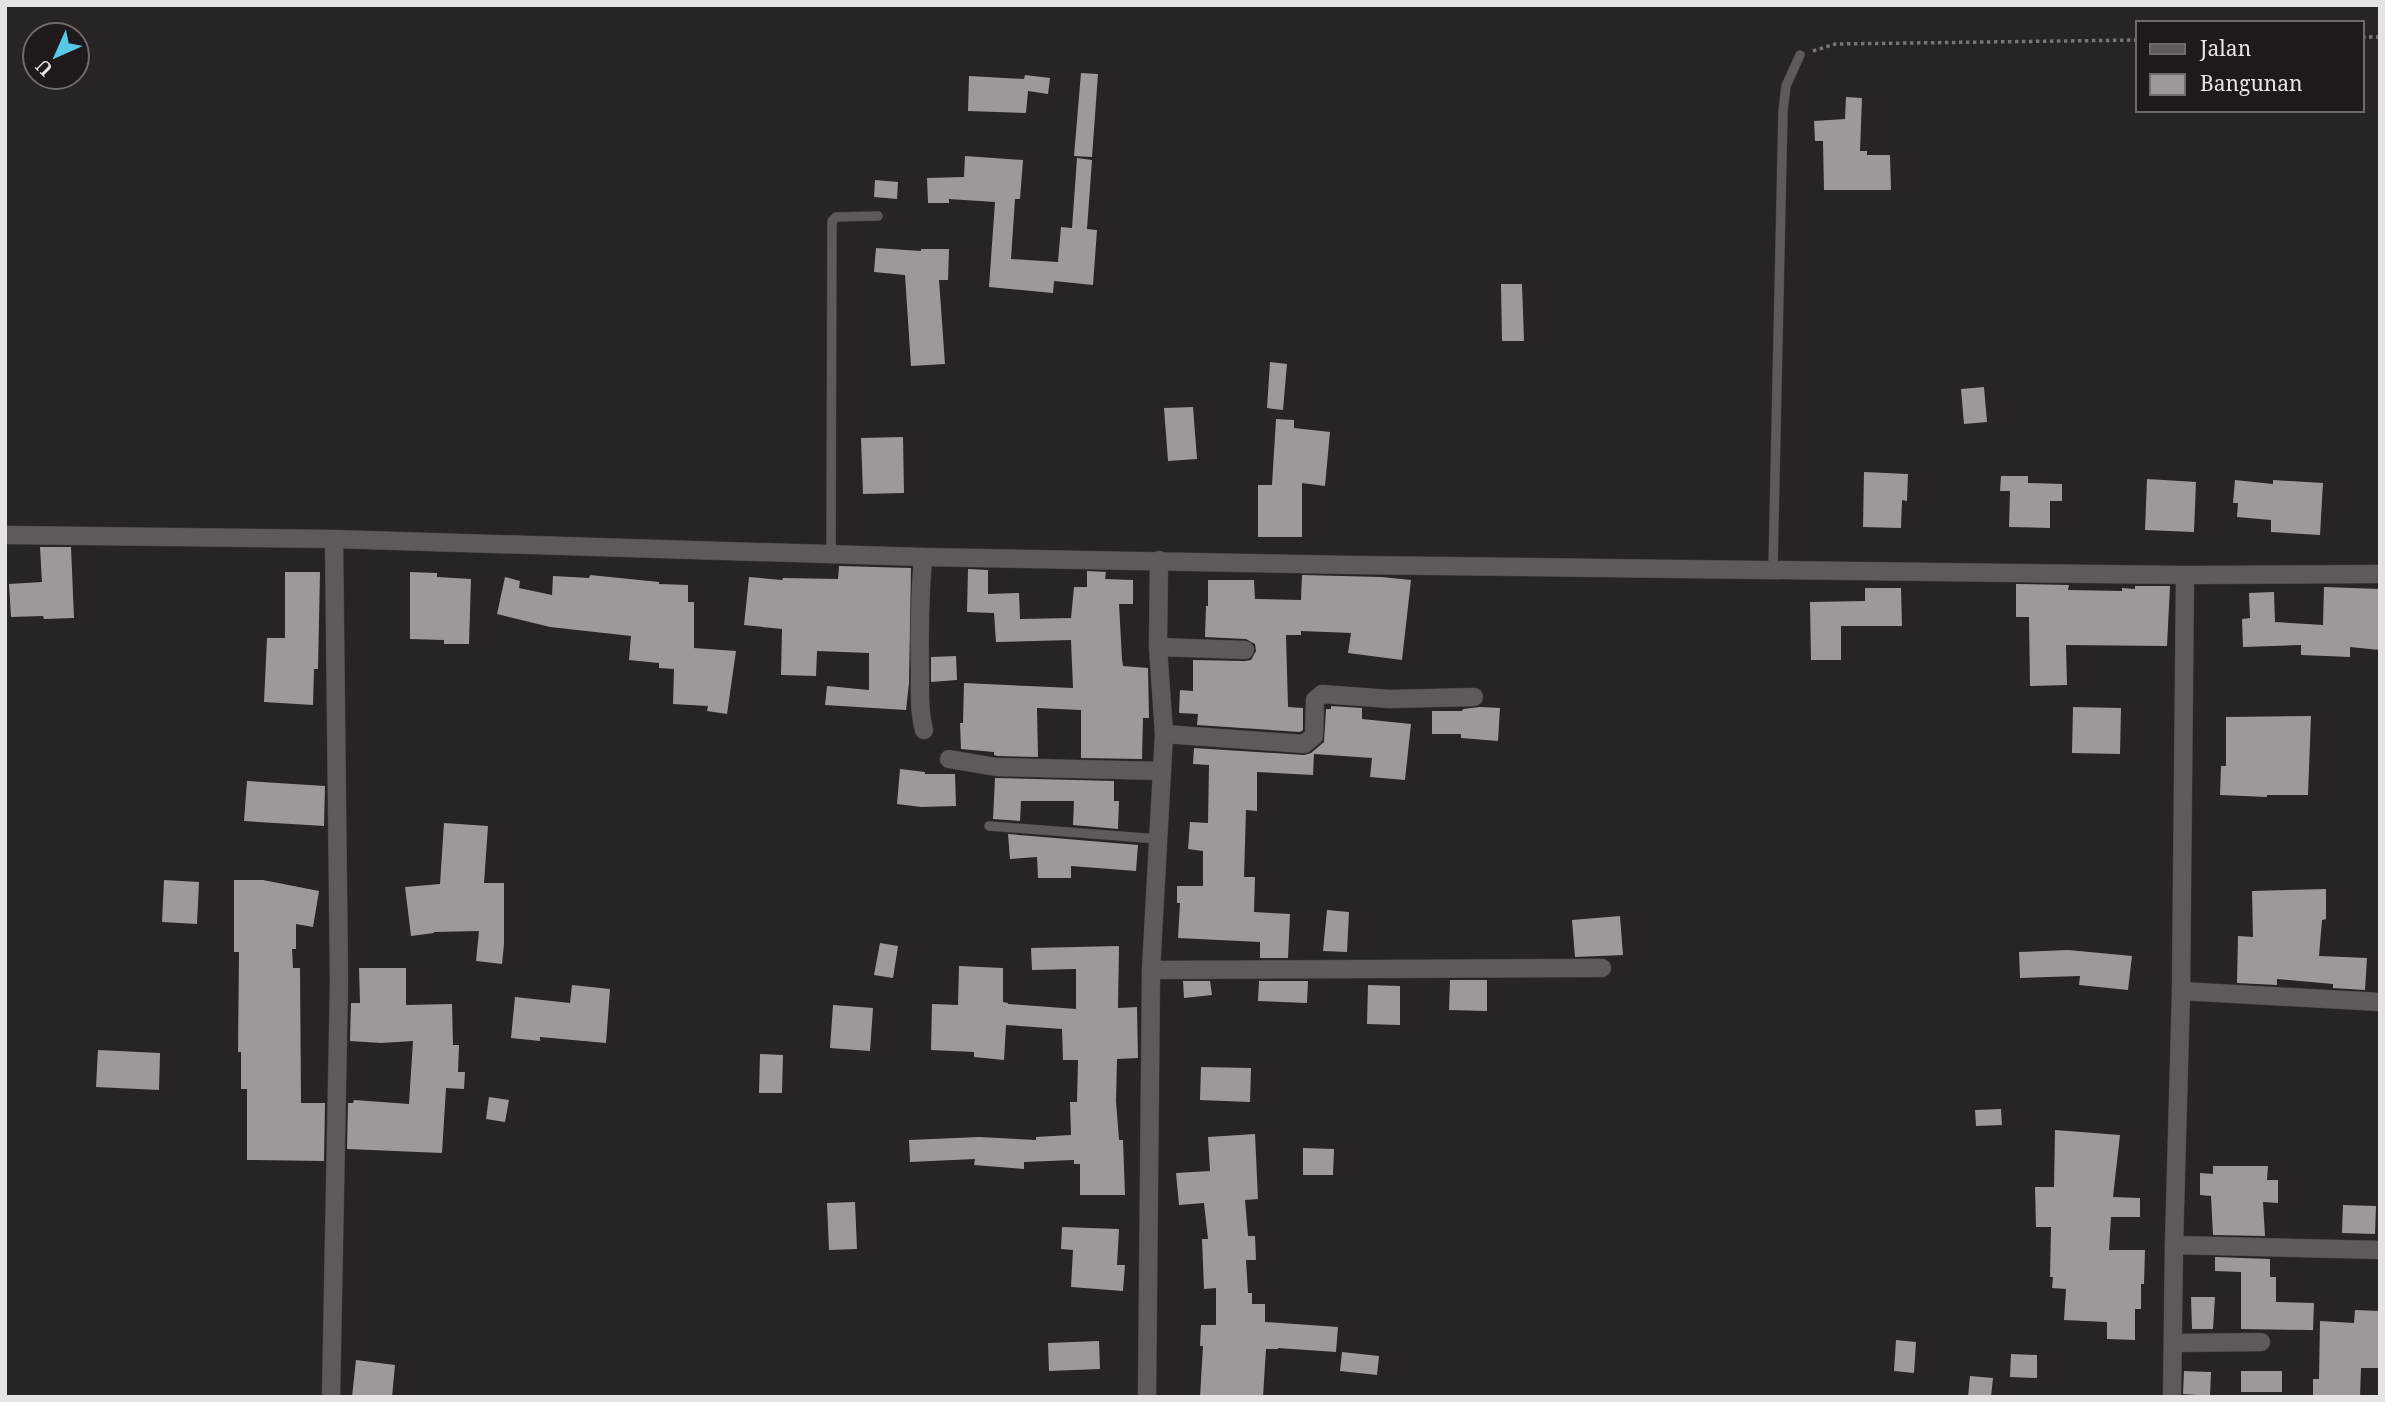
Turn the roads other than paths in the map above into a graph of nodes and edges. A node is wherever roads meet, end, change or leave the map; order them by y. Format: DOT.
graph roads {
  1 [pos="1800,55"];
  2 [pos="878,216"];
  3 [pos="5,535"];
  4 [pos="334,540"];
  5 [pos="831,553"];
  6 [pos="923,557"];
  7 [pos="1159,560"];
  8 [pos="1773,568"];
  9 [pos="2380,574"];
  10 [pos="2185,575"];
  11 [pos="1158,647"];
  12 [pos="1245,650"];
  13 [pos="1475,697"];
  14 [pos="925,730"];
  15 [pos="1164,734"];
  16 [pos="949,758"];
  17 [pos="1162,771"];
  18 [pos="989,826"];
  19 [pos="1158,839"];
  20 [pos="1602,968"];
  21 [pos="1151,970"];
  22 [pos="2181,991"];
  23 [pos="2380,1002"];
  24 [pos="2174,1245"];
  25 [pos="2380,1250"];
  26 [pos="2260,1342"];
  27 [pos="2174,1343"];
  28 [pos="331,1397"];
  29 [pos="1147,1397"];
  30 [pos="2172,1397"];
  1 -- 8 [label="lane"];
  2 -- 5 [label="lane"];
  3 -- 4 [label="street"];
  4 -- 5 [label="street"];
  4 -- 28 [label="street"];
  5 -- 6 [label="street"];
  6 -- 7 [label="street"];
  6 -- 14 [label="street"];
  7 -- 8 [label="street"];
  7 -- 11 [label="street"];
  8 -- 10 [label="street"];
  9 -- 10 [label="street"];
  10 -- 22 [label="street"];
  11 -- 12 [label="street"];
  11 -- 15 [label="street"];
  13 -- 15 [label="street"];
  15 -- 17 [label="street"];
  16 -- 17 [label="street"];
  17 -- 19 [label="street"];
  18 -- 19 [label="lane"];
  19 -- 21 [label="street"];
  20 -- 21 [label="street"];
  21 -- 29 [label="street"];
  22 -- 23 [label="street"];
  22 -- 24 [label="street"];
  24 -- 25 [label="street"];
  24 -- 27 [label="street"];
  26 -- 27 [label="street"];
  27 -- 30 [label="street"];
}
